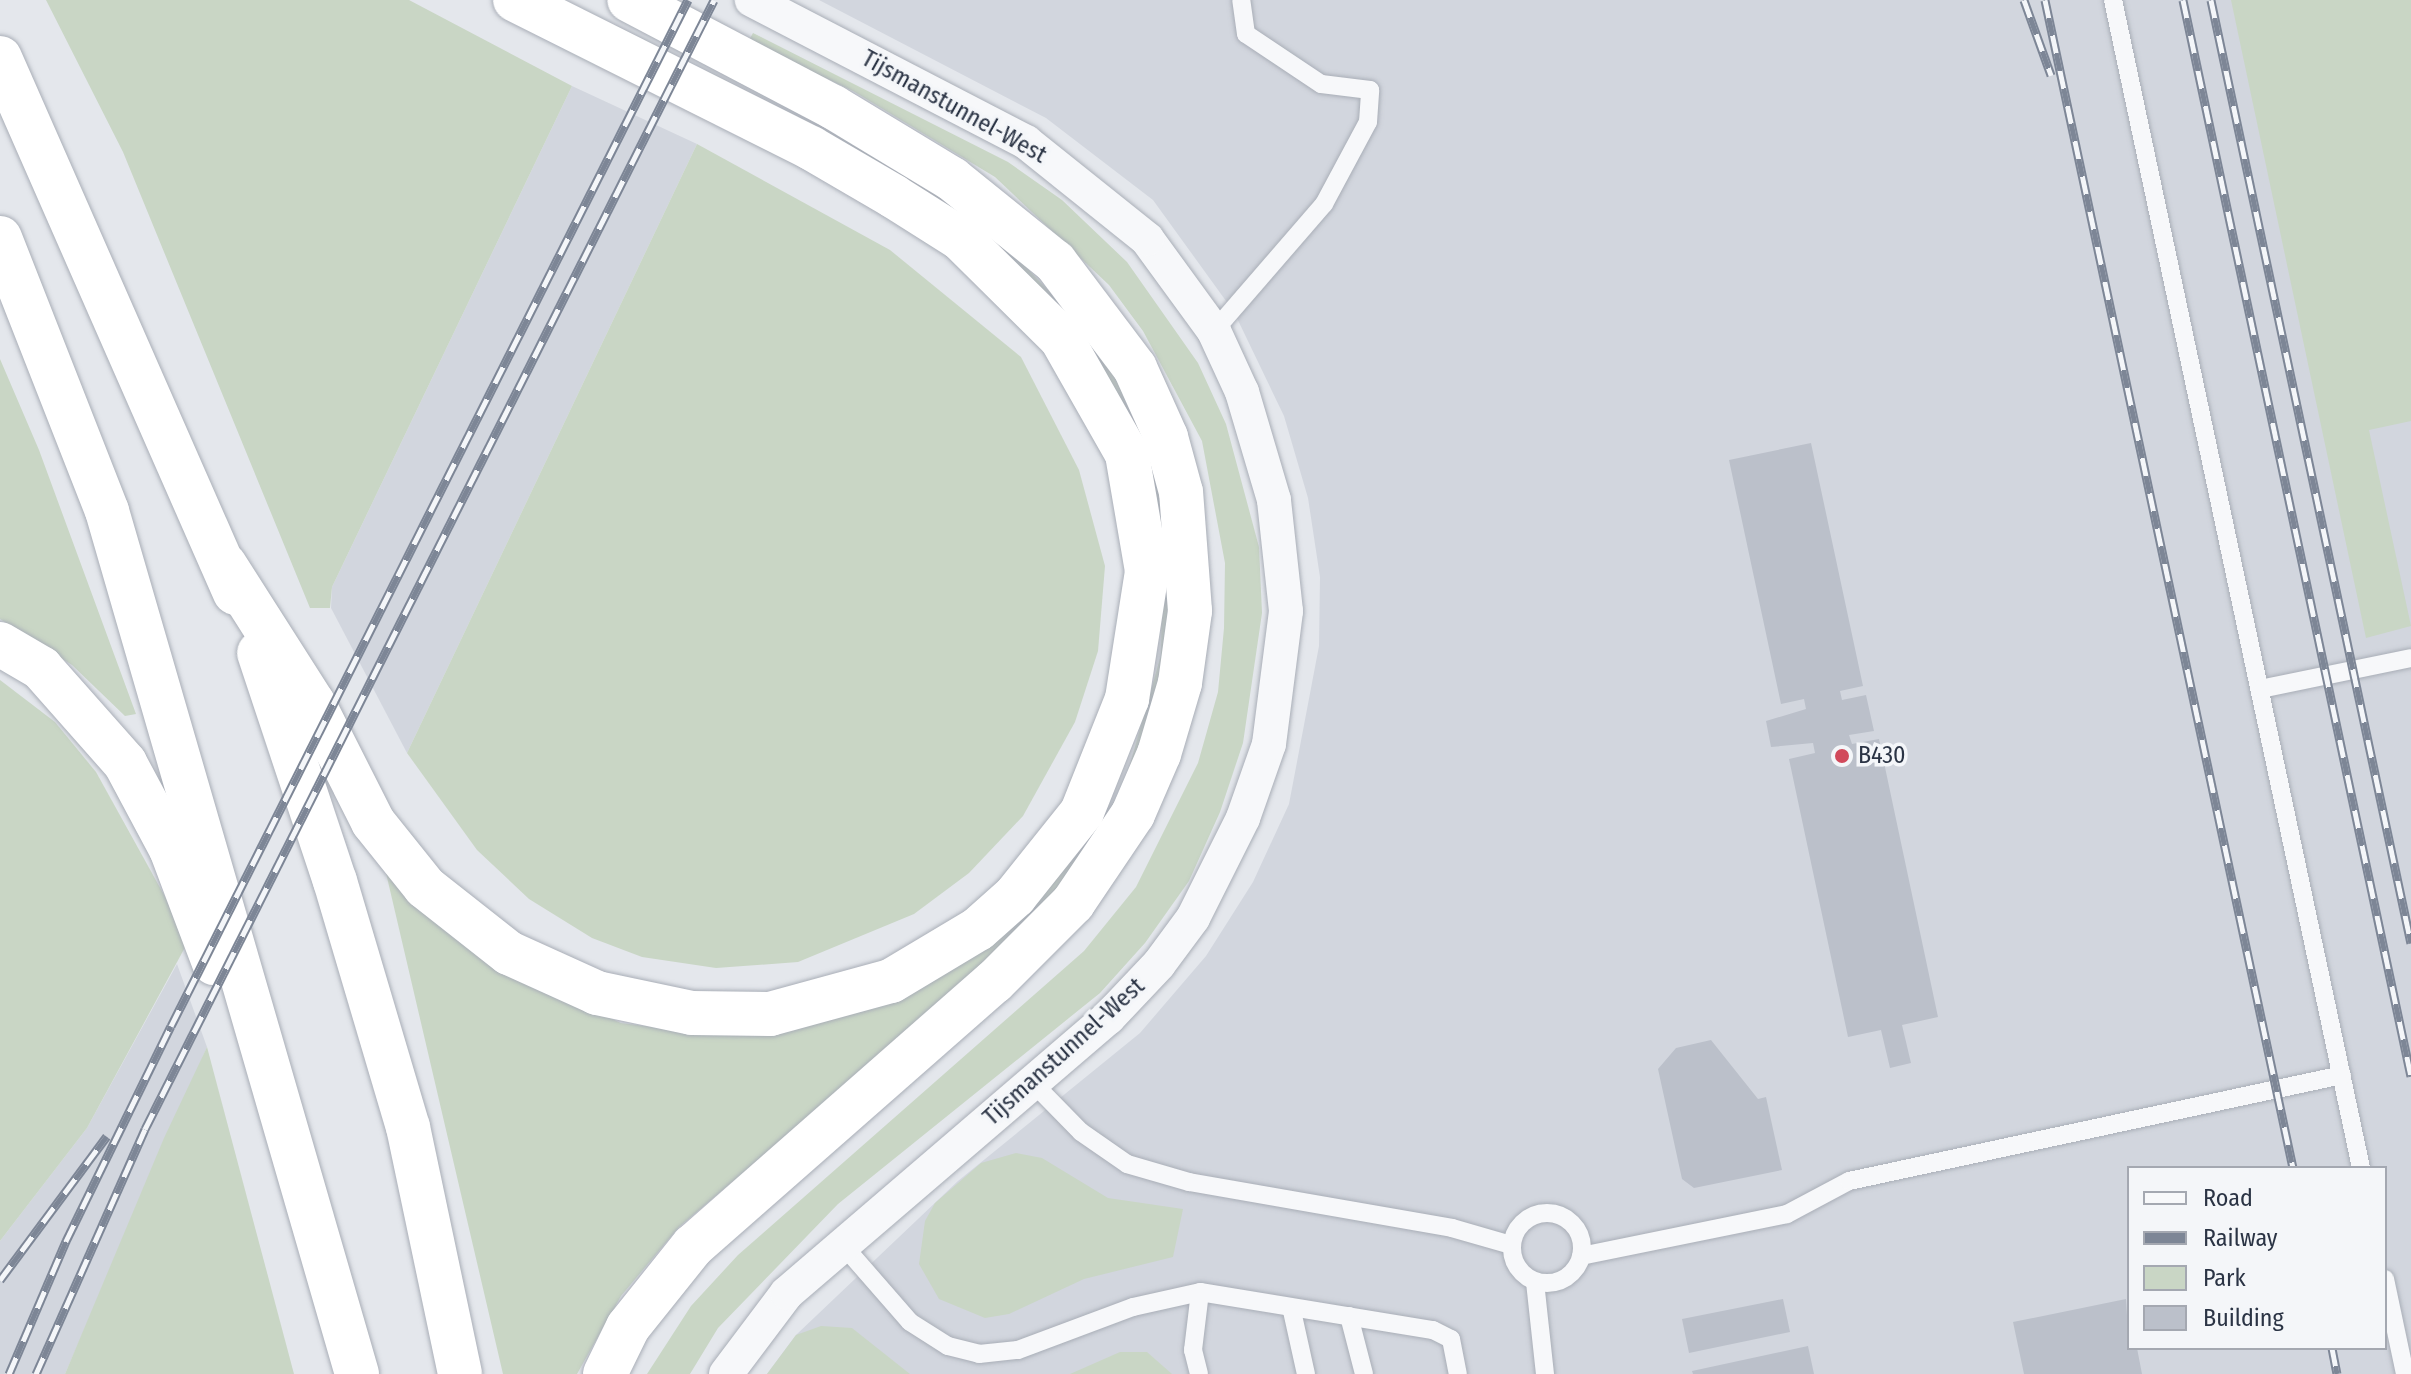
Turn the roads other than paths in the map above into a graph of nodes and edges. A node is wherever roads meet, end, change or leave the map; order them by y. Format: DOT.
graph roads {
  1 [pos="515,0"];
  2 [pos="629,0"];
  3 [pos="752,0"];
  4 [pos="1241,0"];
  5 [pos="2113,0"];
  6 [pos="0,58"];
  7 [pos="0,238"];
  8 [pos="1214,331"];
  9 [pos="225,565"];
  10 [pos="0,644"];
  11 [pos="2411,658"];
  12 [pos="2260,689"];
  13 [pos="2342,1075"];
  14 [pos="1032,1082"];
  15 [pos="2361,1166"];
  16 [pos="842,1244"];
  17 [pos="1511,1245"];
  18 [pos="324,1253"];
  19 [pos="1581,1256"];
  20 [pos="1535,1282"];
  21 [pos="2387,1288"];
  22 [pos="1200,1292"];
  23 [pos="1292,1311"];
  24 [pos="1349,1316"];
  25 [pos="357,1374"];
  26 [pos="460,1374"];
  27 [pos="605,1374"];
  28 [pos="726,1374"];
  29 [pos="1199,1374"];
  30 [pos="1306,1374"];
  31 [pos="1364,1374"];
  32 [pos="1458,1374"];
  33 [pos="1545,1374"];
  34 [pos="2405,1374"];
  1 -- 9 [label="highway"];
  2 -- 27 [label="highway"];
  3 -- 8 [label="street, Tijsmanstunnel-West"];
  4 -- 8 [label="lane"];
  5 -- 12 [label="lane"];
  6 -- 9 [label="highway"];
  7 -- 18 [label="highway"];
  8 -- 14 [label="street, Tijsmanstunnel-West"];
  9 -- 26 [label="highway"];
  10 -- 18 [label="highway"];
  11 -- 12 [label="lane"];
  12 -- 13 [label="lane"];
  13 -- 15 [label="lane"];
  13 -- 19 [label="lane"];
  14 -- 16 [label="street, Tijsmanstunnel-West"];
  14 -- 17 [label="lane"];
  16 -- 22 [label="lane"];
  16 -- 28 [label="street, Tijsmanstunnel-West"];
  17 -- 19 [label="lane"];
  17 -- 20 [label="lane"];
  18 -- 25 [label="highway"];
  19 -- 20 [label="lane"];
  20 -- 33 [label="lane"];
  21 -- 34 [label="lane"];
  22 -- 23 [label="lane"];
  22 -- 29 [label="lane"];
  23 -- 24 [label="lane"];
  23 -- 30 [label="lane"];
  24 -- 31 [label="lane"];
  24 -- 32 [label="lane"];
}
